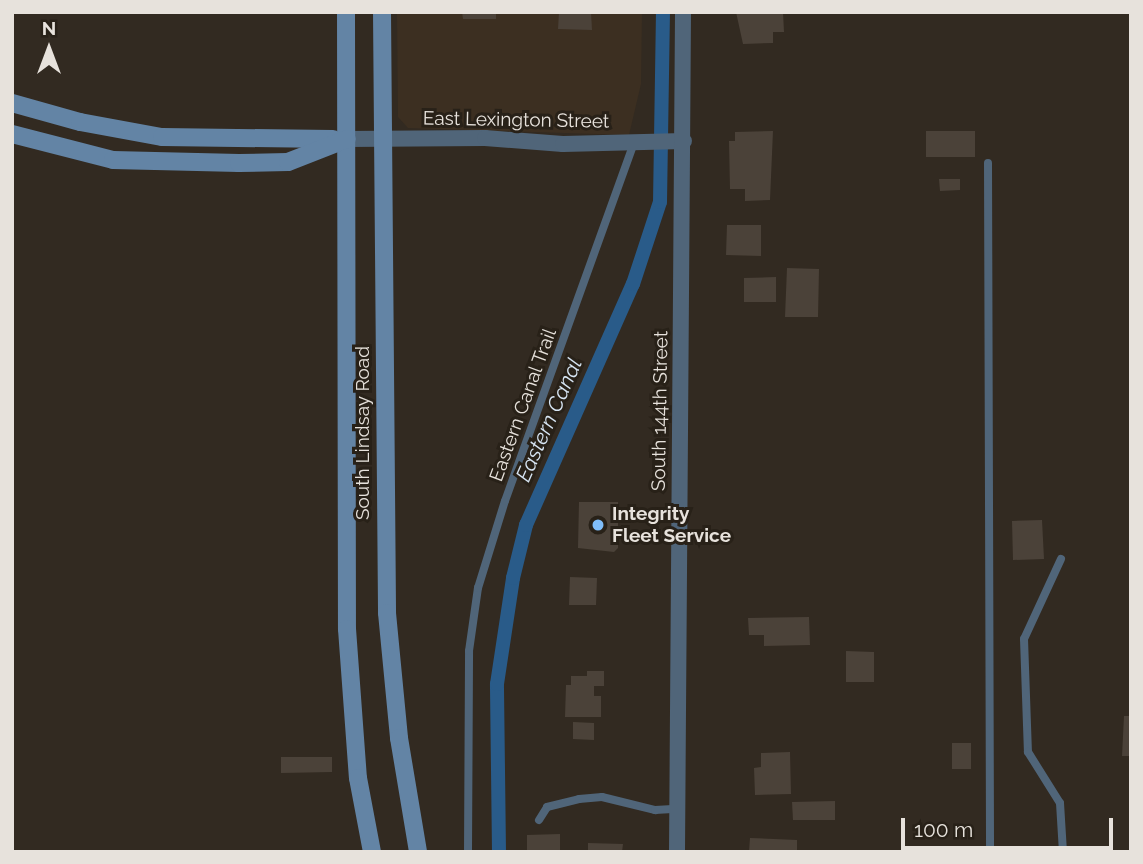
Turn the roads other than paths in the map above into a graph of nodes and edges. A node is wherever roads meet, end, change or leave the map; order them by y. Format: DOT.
graph roads {
  1 [pos="346,12"];
  2 [pos="382,12"];
  3 [pos="683,12"];
  4 [pos="12,103"];
  5 [pos="12,134"];
  6 [pos="347,139"];
  7 [pos="382,139"];
  8 [pos="679,141"];
  9 [pos="638,143"];
  10 [pos="988,163"];
  11 [pos="1061,559"];
  12 [pos="677,809"];
  13 [pos="539,820"];
  14 [pos="372,852"];
  15 [pos="418,852"];
  16 [pos="468,852"];
  17 [pos="677,852"];
  18 [pos="990,852"];
  19 [pos="1063,852"];
  1 -- 6 [label="main road, South Lindsay Road"];
  2 -- 7 [label="main road, South Lindsay Road"];
  3 -- 8 [label="street, South 144th Street"];
  4 -- 6 [label="main road"];
  5 -- 6 [label="main road"];
  6 -- 7 [label="street, East Lexington Street"];
  6 -- 14 [label="main road, South Lindsay Road"];
  7 -- 9 [label="street, East Lexington Street"];
  7 -- 15 [label="main road, South Lindsay Road"];
  8 -- 9 [label="street, East Lexington Street"];
  8 -- 12 [label="street, South 144th Street"];
  9 -- 16 [label="lane, Eastern Canal Trail"];
  10 -- 18 [label="lane"];
  11 -- 19 [label="lane"];
  12 -- 13 [label="lane"];
  12 -- 17 [label="street, South 144th Street"];
}
